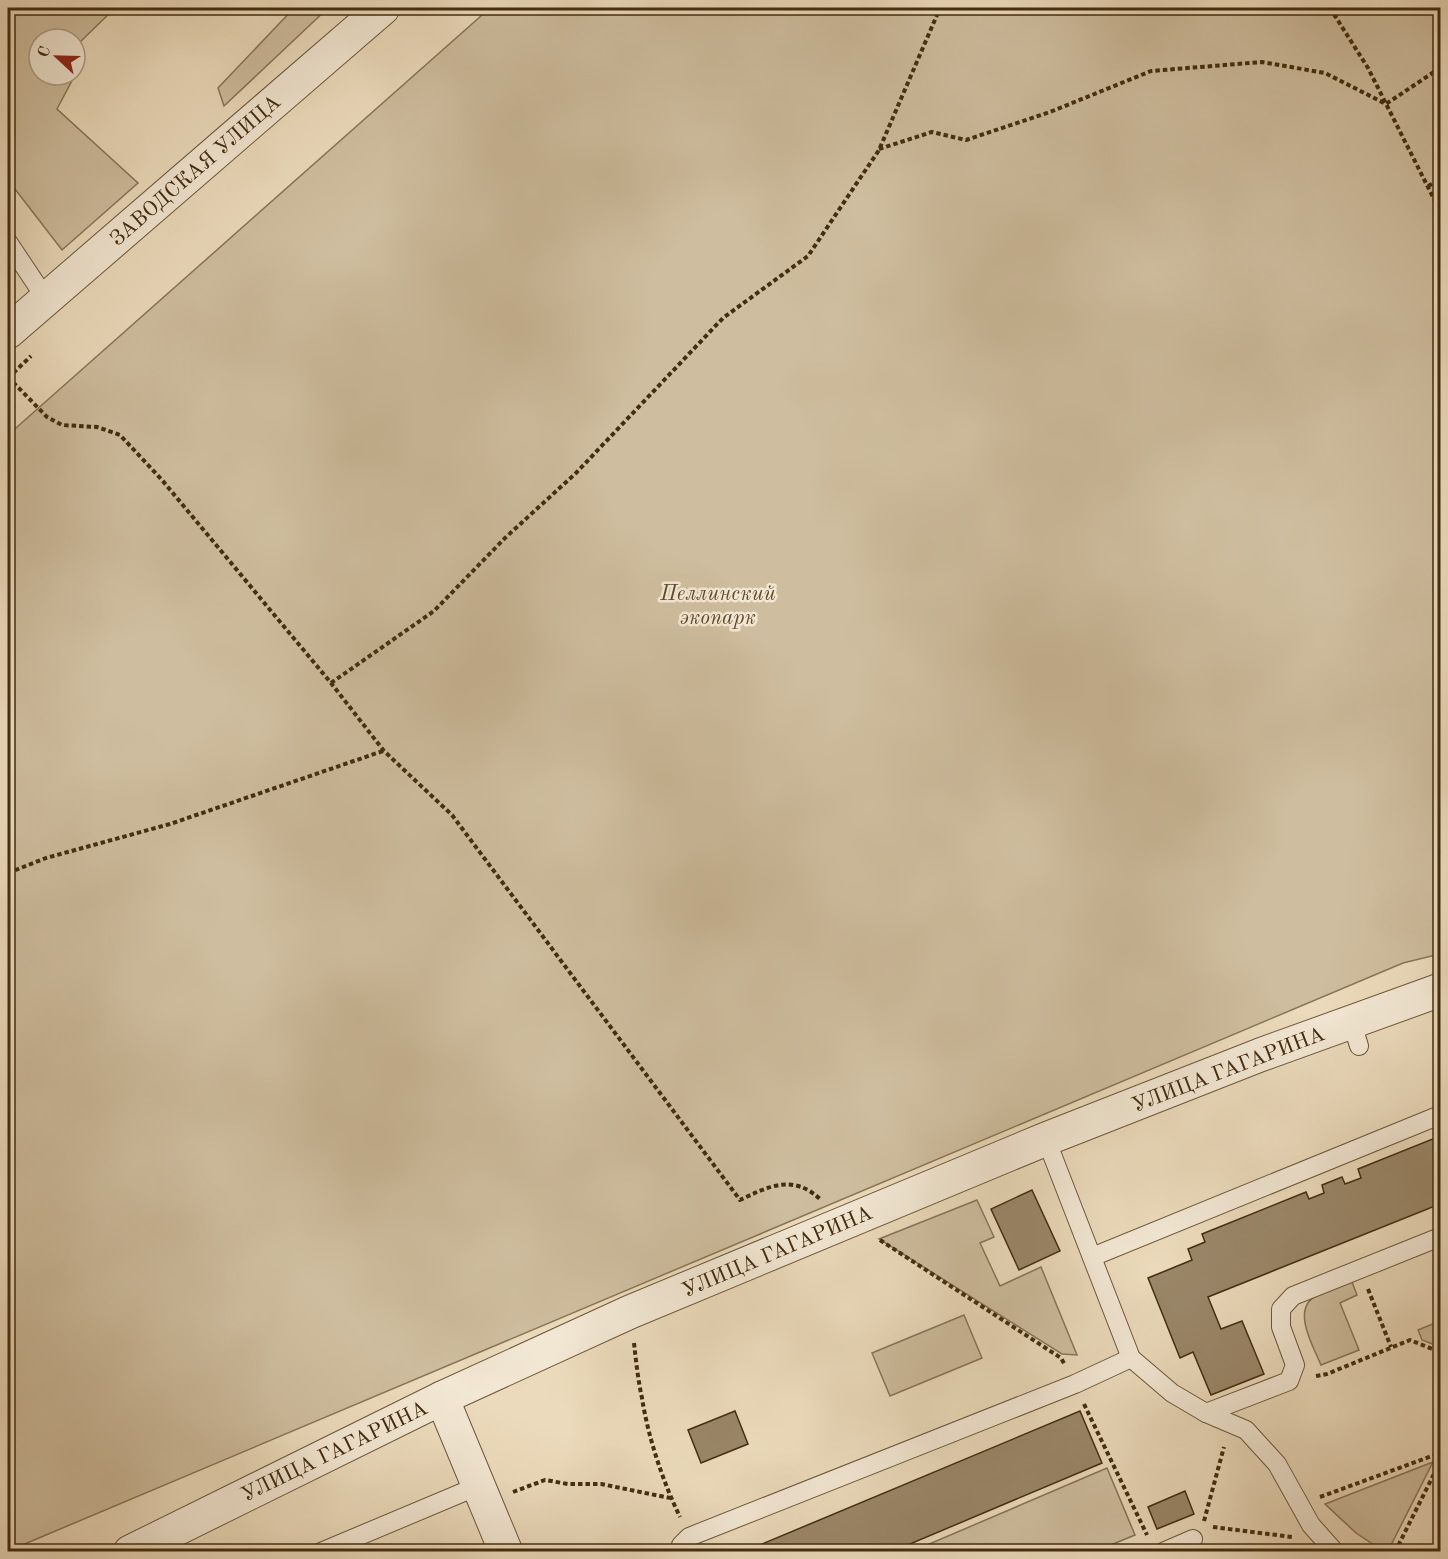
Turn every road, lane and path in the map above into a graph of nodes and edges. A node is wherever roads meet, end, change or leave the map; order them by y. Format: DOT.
graph roads {
  1 [pos="383,8"];
  2 [pos="940,8"];
  3 [pos="1330,8"];
  4 [pos="1440,68"];
  5 [pos="1386,104"];
  6 [pos="879,150"];
  7 [pos="1440,180"];
  8 [pos="1428,186"];
  9 [pos="1440,211"];
  10 [pos="8,242"];
  11 [pos="46,298"];
  12 [pos="8,332"];
  13 [pos="8,377"];
  14 [pos="331,683"];
  15 [pos="384,751"];
  16 [pos="8,873"];
  17 [pos="1440,990"];
  18 [pos="1440,1115"];
  19 [pos="1046,1139"];
  20 [pos="849,1221"];
  21 [pos="1440,1237"];
  22 [pos="1092,1257"];
  23 [pos="1360,1269"];
  24 [pos="630,1312"];
  25 [pos="1391,1347"];
  26 [pos="1440,1352"];
  27 [pos="1131,1358"];
  28 [pos="1289,1381"];
  29 [pos="1075,1384"];
  30 [pos="442,1398"];
  31 [pos="1206,1413"];
  32 [pos="1230,1423"];
  33 [pos="1440,1453"];
  34 [pos="1440,1462"];
  35 [pos="482,1494"];
  36 [pos="671,1498"];
  37 [pos="1299,1505"];
  38 [pos="1193,1539"];
  39 [pos="685,1544"];
  40 [pos="1330,1546"];
  41 [pos="1167,1548"];
  42 [pos="130,1551"];
  43 [pos="321,1551"];
  44 [pos="506,1551"];
  45 [pos="1395,1551"];
  1 -- 11 [label="street, ЗАВОДСКАЯ УЛИЦА"];
  2 -- 6 [label="path"];
  3 -- 5 [label="path"];
  4 -- 5 [label="path"];
  5 -- 6 [label="path"];
  5 -- 8 [label="path"];
  6 -- 14 [label="path"];
  7 -- 8 [label="path"];
  8 -- 9 [label="path"];
  10 -- 11 [label="lane"];
  11 -- 12 [label="street, ЗАВОДСКАЯ УЛИЦА"];
  13 -- 14 [label="path"];
  14 -- 15 [label="path"];
  15 -- 16 [label="path"];
  15 -- 20 [label="path"];
  17 -- 19 [label="street, УЛИЦА ГАГАРИНА"];
  18 -- 22 [label="lane"];
  19 -- 20 [label="street, УЛИЦА ГАГАРИНА"];
  19 -- 22 [label="lane"];
  20 -- 24 [label="street, УЛИЦА ГАГАРИНА"];
  20 -- 29 [label="path"];
  21 -- 23 [label="lane"];
  22 -- 27 [label="lane"];
  23 -- 25 [label="path"];
  23 -- 28 [label="lane"];
  24 -- 30 [label="street, УЛИЦА ГАГАРИНА"];
  24 -- 36 [label="path"];
  25 -- 26 [label="path"];
  25 -- 28 [label="path"];
  27 -- 29 [label="lane"];
  27 -- 31 [label="lane"];
  28 -- 31 [label="lane"];
  29 -- 39 [label="lane"];
  29 -- 41 [label="path"];
  30 -- 35 [label="street"];
  30 -- 42 [label="street, УЛИЦА ГАГАРИНА"];
  31 -- 32 [label="lane"];
  32 -- 37 [label="lane"];
  32 -- 40 [label="path"];
  33 -- 37 [label="path"];
  34 -- 45 [label="path"];
  35 -- 36 [label="path"];
  35 -- 43 [label="lane"];
  35 -- 44 [label="street"];
  36 -- 39 [label="path"];
  37 -- 40 [label="lane"];
  38 -- 41 [label="lane"];
}
